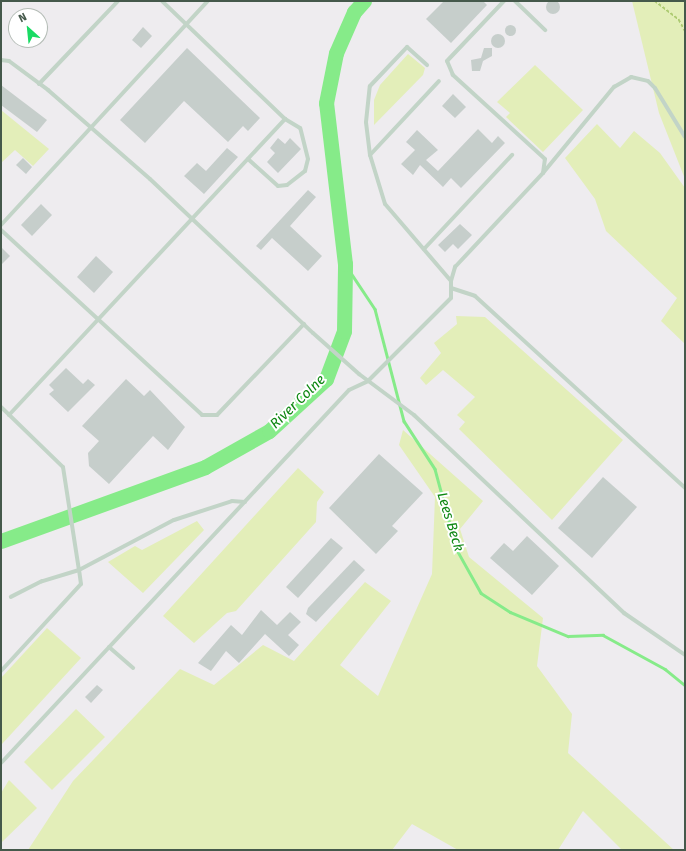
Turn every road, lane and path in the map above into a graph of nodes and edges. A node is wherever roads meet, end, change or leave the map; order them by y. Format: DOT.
graph roads {
  1 [pos="118,1"];
  2 [pos="162,1"];
  3 [pos="208,1"];
  4 [pos="504,1"];
  5 [pos="515,1"];
  6 [pos="655,1"];
  7 [pos="187,25"];
  8 [pos="546,30"];
  9 [pos="685,31"];
  10 [pos="1,60"];
  11 [pos="427,65"];
  12 [pos="439,81"];
  13 [pos="40,84"];
  14 [pos="285,119"];
  15 [pos="92,128"];
  16 [pos="685,137"];
  17 [pos="370,155"];
  18 [pos="512,155"];
  19 [pos="248,159"];
  20 [pos="543,173"];
  21 [pos="192,218"];
  22 [pos="1,225"];
  23 [pos="1,230"];
  24 [pos="424,249"];
  25 [pos="451,281"];
  26 [pos="451,288"];
  27 [pos="98,318"];
  28 [pos="304,324"];
  29 [pos="368,381"];
  30 [pos="1,408"];
  31 [pos="9,416"];
  32 [pos="685,488"];
  33 [pos="245,502"];
  34 [pos="79,570"];
  35 [pos="11,597"];
  36 [pos="109,647"];
  37 [pos="685,655"];
  38 [pos="133,668"];
  39 [pos="1,671"];
  40 [pos="2,761"];
  1 -- 13 [label="lane"];
  2 -- 7 [label="lane"];
  3 -- 7 [label="lane"];
  4 -- 20 [label="lane"];
  5 -- 8 [label="lane"];
  6 -- 9 [label="path"];
  7 -- 14 [label="lane"];
  7 -- 15 [label="lane"];
  10 -- 13 [label="lane"];
  11 -- 17 [label="lane"];
  12 -- 17 [label="lane"];
  13 -- 15 [label="lane"];
  14 -- 19 [label="lane"];
  14 -- 19 [label="lane"];
  15 -- 21 [label="lane"];
  15 -- 22 [label="lane"];
  16 -- 20 [label="lane"];
  17 -- 24 [label="lane"];
  18 -- 24 [label="lane"];
  19 -- 21 [label="lane"];
  20 -- 25 [label="lane"];
  21 -- 27 [label="lane"];
  21 -- 28 [label="lane"];
  23 -- 27 [label="lane"];
  24 -- 25 [label="lane"];
  25 -- 26 [label="lane"];
  26 -- 29 [label="lane"];
  26 -- 32 [label="lane"];
  27 -- 28 [label="lane"];
  27 -- 31 [label="lane"];
  28 -- 29 [label="lane"];
  29 -- 33 [label="lane"];
  29 -- 37 [label="lane"];
  30 -- 31 [label="lane"];
  31 -- 34 [label="lane"];
  33 -- 34 [label="lane"];
  33 -- 36 [label="lane"];
  34 -- 35 [label="lane"];
  34 -- 39 [label="lane"];
  36 -- 38 [label="lane"];
  36 -- 40 [label="lane"];
}
